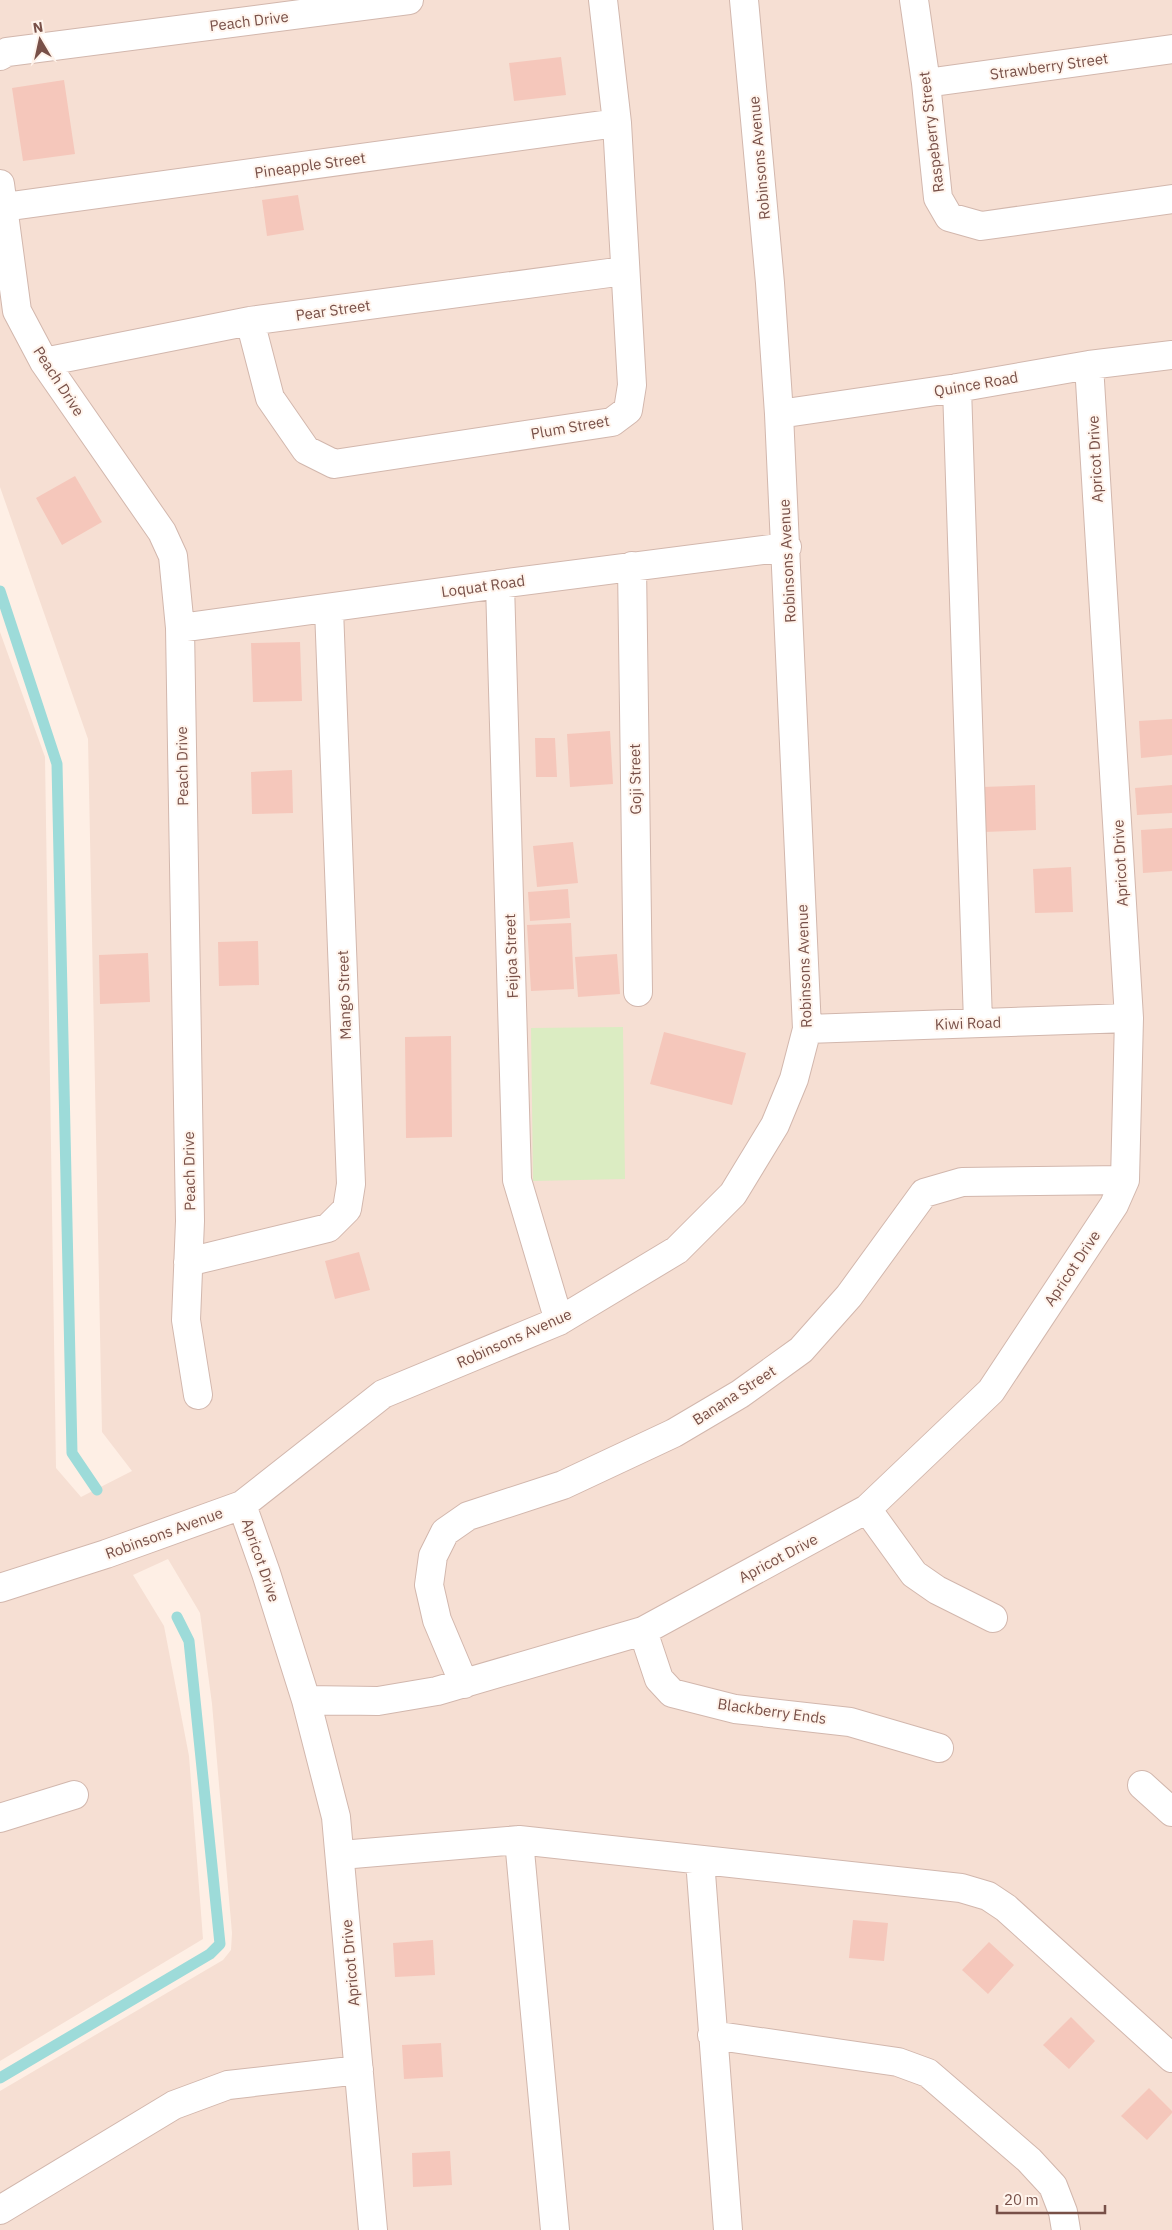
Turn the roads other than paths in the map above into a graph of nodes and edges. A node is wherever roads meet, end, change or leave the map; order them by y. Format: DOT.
graph roads {
  1 [pos="409,0"];
  2 [pos="604,0"];
  3 [pos="744,0"];
  4 [pos="914,0"];
  5 [pos="1172,49"];
  6 [pos="0,56"];
  7 [pos="926,83"];
  8 [pos="617,123"];
  9 [pos="2,195"];
  10 [pos="1172,199"];
  11 [pos="624,272"];
  12 [pos="250,321"];
  13 [pos="1172,355"];
  14 [pos="44,362"];
  15 [pos="1089,365"];
  16 [pos="957,388"];
  17 [pos="779,414"];
  18 [pos="787,547"];
  19 [pos="632,566"];
  20 [pos="500,584"];
  21 [pos="329,609"];
  22 [pos="180,628"];
  23 [pos="638,992"];
  24 [pos="1129,1018"];
  25 [pos="978,1022"];
  26 [pos="808,1029"];
  27 [pos="1125,1180"];
  28 [pos="188,1262"];
  29 [pos="559,1321"];
  30 [pos="198,1395"];
  31 [pos="242,1505"];
  32 [pos="866,1509"];
  33 [pos="0,1588"];
  34 [pos="993,1618"];
  35 [pos="643,1631"];
  36 [pos="464,1684"];
  37 [pos="306,1700"];
  38 [pos="939,1748"];
  39 [pos="1142,1785"];
  40 [pos="74,1795"];
  41 [pos="1172,1812"];
  42 [pos="0,1818"];
  43 [pos="520,1840"];
  44 [pos="341,1855"];
  45 [pos="700,1860"];
  46 [pos="712,2035"];
  47 [pos="1172,2058"];
  48 [pos="359,2070"];
  49 [pos="0,2210"];
  50 [pos="735,2229"];
  51 [pos="373,2230"];
  52 [pos="555,2230"];
  53 [pos="1066,2230"];
  1 -- 6 [label="street, Peach Drive"];
  2 -- 8 [label="street, Plum Street"];
  3 -- 17 [label="street, Robinsons Avenue"];
  4 -- 7 [label="street, Raspeberry Street"];
  5 -- 7 [label="street, Strawberry Street"];
  7 -- 10 [label="street, Raspeberry Street"];
  8 -- 9 [label="street, Pineapple Street"];
  8 -- 11 [label="street, Plum Street"];
  9 -- 14 [label="street, Peach Drive"];
  11 -- 12 [label="street, Pear Street"];
  11 -- 12 [label="street, Plum Street"];
  12 -- 14 [label="street, Pear Street"];
  13 -- 15 [label="street, Quince Road"];
  14 -- 22 [label="street, Peach Drive"];
  15 -- 16 [label="street, Quince Road"];
  15 -- 24 [label="street, Apricot Drive"];
  16 -- 17 [label="street, Quince Road"];
  16 -- 25 [label="street"];
  17 -- 18 [label="street, Robinsons Avenue"];
  18 -- 19 [label="street, Loquat Road"];
  18 -- 26 [label="street, Robinsons Avenue"];
  19 -- 20 [label="street, Loquat Road"];
  19 -- 23 [label="street, Goji Street"];
  20 -- 21 [label="street, Loquat Road"];
  20 -- 29 [label="street, Feijoa Street"];
  21 -- 22 [label="street, Loquat Road"];
  21 -- 28 [label="street, Mango Street"];
  22 -- 28 [label="street, Peach Drive"];
  24 -- 25 [label="street, Kiwi Road"];
  24 -- 27 [label="street, Apricot Drive"];
  25 -- 26 [label="street, Kiwi Road"];
  26 -- 29 [label="street, Robinsons Avenue"];
  27 -- 32 [label="street, Apricot Drive"];
  27 -- 36 [label="street, Banana Street"];
  28 -- 30 [label="street, Peach Drive"];
  29 -- 31 [label="street, Robinsons Avenue"];
  31 -- 33 [label="street, Robinsons Avenue"];
  31 -- 37 [label="street, Apricot Drive"];
  32 -- 34 [label="street"];
  32 -- 35 [label="street, Apricot Drive"];
  35 -- 36 [label="street, Apricot Drive"];
  35 -- 38 [label="street, Blackberry Ends"];
  36 -- 37 [label="street, Apricot Drive"];
  37 -- 44 [label="street, Apricot Drive"];
  39 -- 41 [label="street"];
  40 -- 42 [label="street"];
  43 -- 44 [label="street"];
  43 -- 45 [label="street"];
  43 -- 52 [label="street"];
  44 -- 48 [label="street, Apricot Drive"];
  45 -- 46 [label="street"];
  45 -- 47 [label="street"];
  46 -- 50 [label="street"];
  46 -- 53 [label="street"];
  48 -- 49 [label="street"];
  48 -- 51 [label="street, Apricot Drive"];
}
